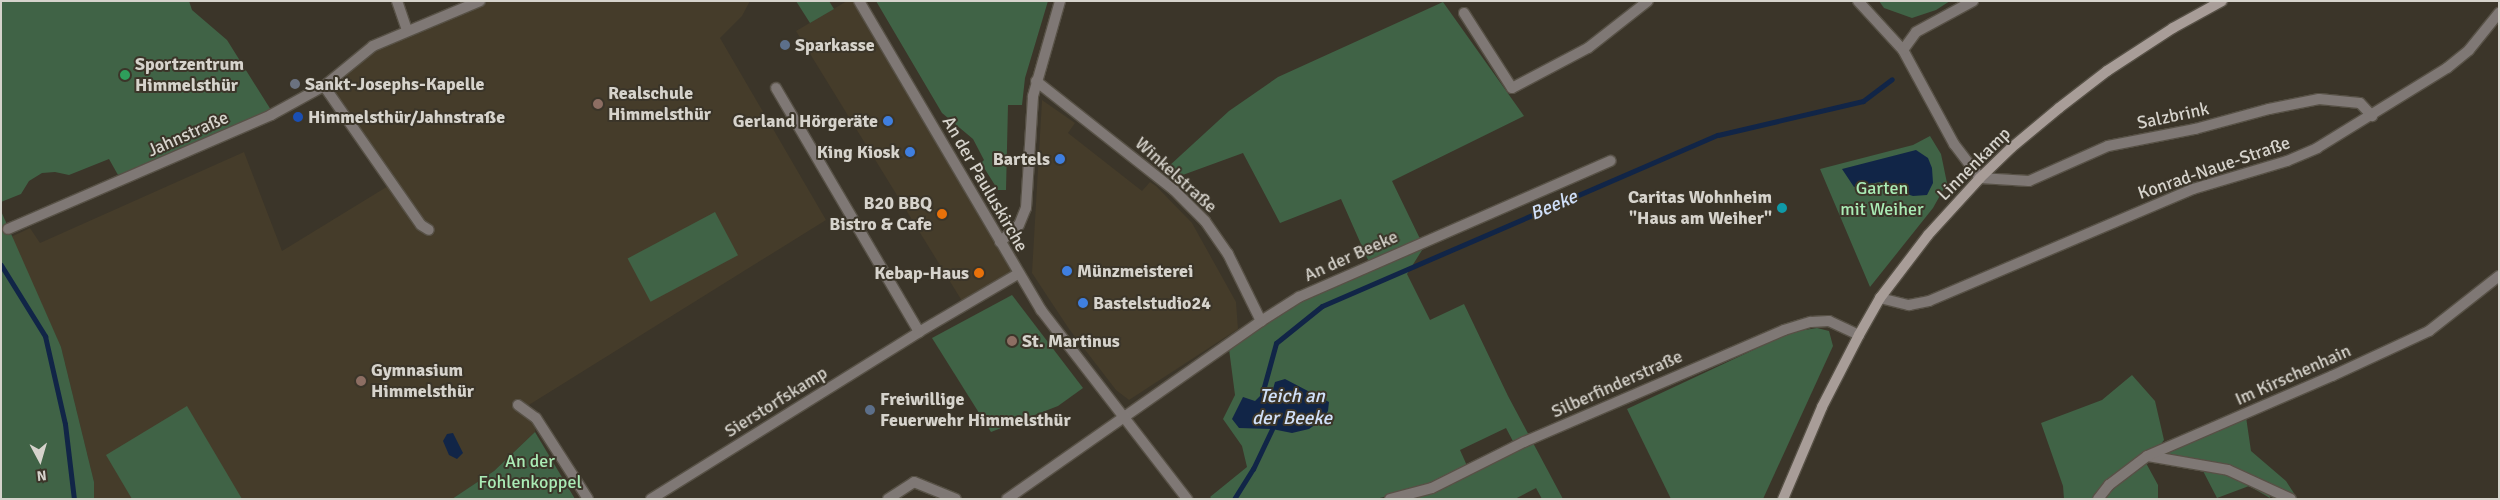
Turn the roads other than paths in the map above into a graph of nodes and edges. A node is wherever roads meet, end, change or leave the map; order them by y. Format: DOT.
graph roads {
  1 [pos="397,1"];
  2 [pos="480,1"];
  3 [pos="859,1"];
  4 [pos="1060,1"];
  5 [pos="1648,1"];
  6 [pos="1858,1"];
  7 [pos="1973,1"];
  8 [pos="2222,1"];
  9 [pos="1464,13"];
  10 [pos="2499,13"];
  11 [pos="407,30"];
  12 [pos="1903,50"];
  13 [pos="1036,81"];
  14 [pos="324,86"];
  15 [pos="776,88"];
  16 [pos="2372,116"];
  17 [pos="1611,161"];
  18 [pos="1980,178"];
  19 [pos="8,228"];
  20 [pos="429,230"];
  21 [pos="1000,242"];
  22 [pos="1018,274"];
  23 [pos="2499,276"];
  24 [pos="1880,298"];
  25 [pos="1261,321"];
  26 [pos="918,332"];
  27 [pos="1859,335"];
  28 [pos="518,405"];
  29 [pos="1125,418"];
  30 [pos="2147,456"];
  31 [pos="588,499"];
  32 [pos="651,499"];
  33 [pos="888,499"];
  34 [pos="956,499"];
  35 [pos="1007,499"];
  36 [pos="1187,499"];
  37 [pos="1390,499"];
  38 [pos="1783,499"];
  39 [pos="2098,499"];
  40 [pos="2291,499"];
  1 -- 11 [label="street"];
  2 -- 11 [label="street, Jahnstraße"];
  3 -- 21 [label="street, An der Pauluskirche"];
  4 -- 13 [label="street"];
  5 -- 9 [label="street"];
  6 -- 12 [label="street"];
  7 -- 12 [label="street"];
  8 -- 18 [label="main road, Linnenkamp"];
  10 -- 16 [label="street, Konrad-Naue-Straße"];
  11 -- 14 [label="street, Jahnstraße"];
  12 -- 18 [label="street"];
  13 -- 21 [label="street"];
  13 -- 25 [label="street, Winkelstraße"];
  14 -- 19 [label="street, Jahnstraße"];
  14 -- 20 [label="street"];
  15 -- 26 [label="street"];
  16 -- 18 [label="street, Salzbrink"];
  16 -- 24 [label="street, Konrad-Naue-Straße"];
  17 -- 25 [label="street, An der Beeke"];
  18 -- 24 [label="main road, Linnenkamp"];
  21 -- 22 [label="street, An der Pauluskirche"];
  22 -- 26 [label="street, An der Pauluskirche"];
  22 -- 29 [label="street"];
  23 -- 30 [label="street, Im Kirschenhain"];
  24 -- 27 [label="main road, Linnenkamp"];
  25 -- 29 [label="street, An der Beeke"];
  26 -- 32 [label="street, Sierstorfskamp"];
  27 -- 37 [label="street, Silberfinderstraße"];
  27 -- 38 [label="main road, Linnenkamp"];
  28 -- 31 [label="street"];
  29 -- 35 [label="street, An der Beeke"];
  29 -- 36 [label="street"];
  30 -- 39 [label="street, Im Kirschenhain"];
  30 -- 40 [label="street"];
  33 -- 34 [label="street"];
}
